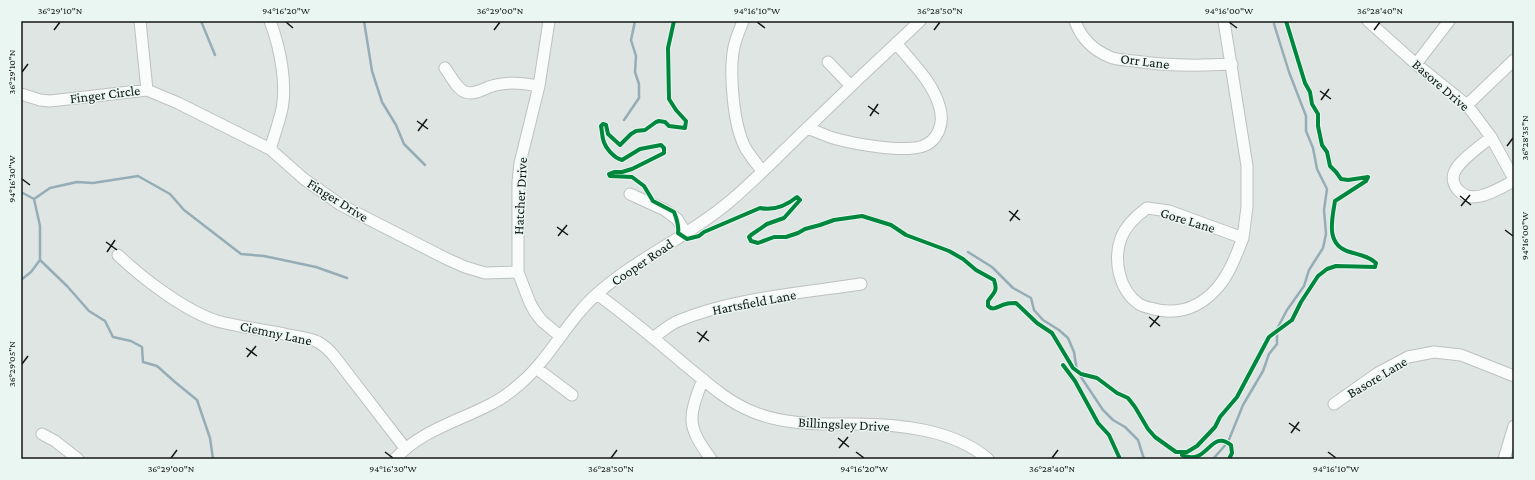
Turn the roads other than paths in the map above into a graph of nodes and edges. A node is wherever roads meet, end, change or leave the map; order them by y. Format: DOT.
graph roads {
  1 [pos="140,21"];
  2 [pos="270,21"];
  3 [pos="549,21"];
  4 [pos="743,21"];
  5 [pos="920,21"];
  6 [pos="1075,21"];
  7 [pos="1224,21"];
  8 [pos="1368,21"];
  9 [pos="1449,21"];
  10 [pos="896,43"];
  11 [pos="1514,60"];
  12 [pos="828,62"];
  13 [pos="1232,64"];
  14 [pos="1416,64"];
  15 [pos="445,68"];
  16 [pos="539,86"];
  17 [pos="851,86"];
  18 [pos="147,90"];
  19 [pos="21,94"];
  20 [pos="1467,105"];
  21 [pos="807,128"];
  22 [pos="1491,137"];
  23 [pos="270,149"];
  24 [pos="762,171"];
  25 [pos="1514,180"];
  26 [pos="630,194"];
  27 [pos="686,233"];
  28 [pos="1243,238"];
  29 [pos="118,255"];
  30 [pos="518,272"];
  31 [pos="861,284"];
  32 [pos="597,294"];
  33 [pos="560,336"];
  34 [pos="653,338"];
  35 [pos="536,368"];
  36 [pos="1514,376"];
  37 [pos="703,379"];
  38 [pos="572,395"];
  39 [pos="1334,404"];
  40 [pos="1514,426"];
  41 [pos="42,434"];
  42 [pos="400,455"];
  43 [pos="78,459"];
  44 [pos="711,459"];
  45 [pos="988,459"];
  46 [pos="1504,459"];
  1 -- 18 [label="street, Finger Circle"];
  2 -- 23 [label="street"];
  3 -- 16 [label="street, Hatcher Drive"];
  4 -- 24 [label="street"];
  5 -- 10 [label="street, Cooper Road"];
  6 -- 13 [label="street, Orr Lane"];
  7 -- 13 [label="street, Gore Lane"];
  8 -- 14 [label="street, Basore Drive"];
  9 -- 14 [label="street"];
  10 -- 17 [label="street, Cooper Road"];
  10 -- 21 [label="street"];
  11 -- 20 [label="street"];
  12 -- 17 [label="street"];
  13 -- 28 [label="street, Gore Lane"];
  14 -- 20 [label="street, Basore Drive"];
  15 -- 16 [label="street"];
  16 -- 30 [label="street, Hatcher Drive"];
  17 -- 21 [label="street, Cooper Road"];
  18 -- 19 [label="street, Finger Circle"];
  18 -- 23 [label="street, Finger Drive"];
  20 -- 22 [label="street, Basore Drive"];
  21 -- 24 [label="street, Cooper Road"];
  22 -- 25 [label="street, Basore Drive"];
  22 -- 25 [label="street"];
  23 -- 30 [label="street, Finger Drive"];
  24 -- 27 [label="street, Cooper Road"];
  26 -- 27 [label="street"];
  27 -- 32 [label="street, Cooper Road"];
  28 -- 28 [label="street, Gore Lane"];
  29 -- 42 [label="street, Ciemny Lane"];
  30 -- 33 [label="street, Hatcher Drive"];
  31 -- 34 [label="street, Hartsfield Lane"];
  32 -- 33 [label="street, Cooper Road"];
  32 -- 34 [label="street, Billingsley Drive"];
  33 -- 35 [label="street, Cooper Road"];
  34 -- 37 [label="street, Billingsley Drive"];
  35 -- 38 [label="street"];
  35 -- 42 [label="street, Cooper Road"];
  36 -- 39 [label="street, Basore Lane"];
  37 -- 44 [label="street"];
  37 -- 45 [label="street, Billingsley Drive"];
  40 -- 46 [label="street"];
  41 -- 43 [label="street"];
}
